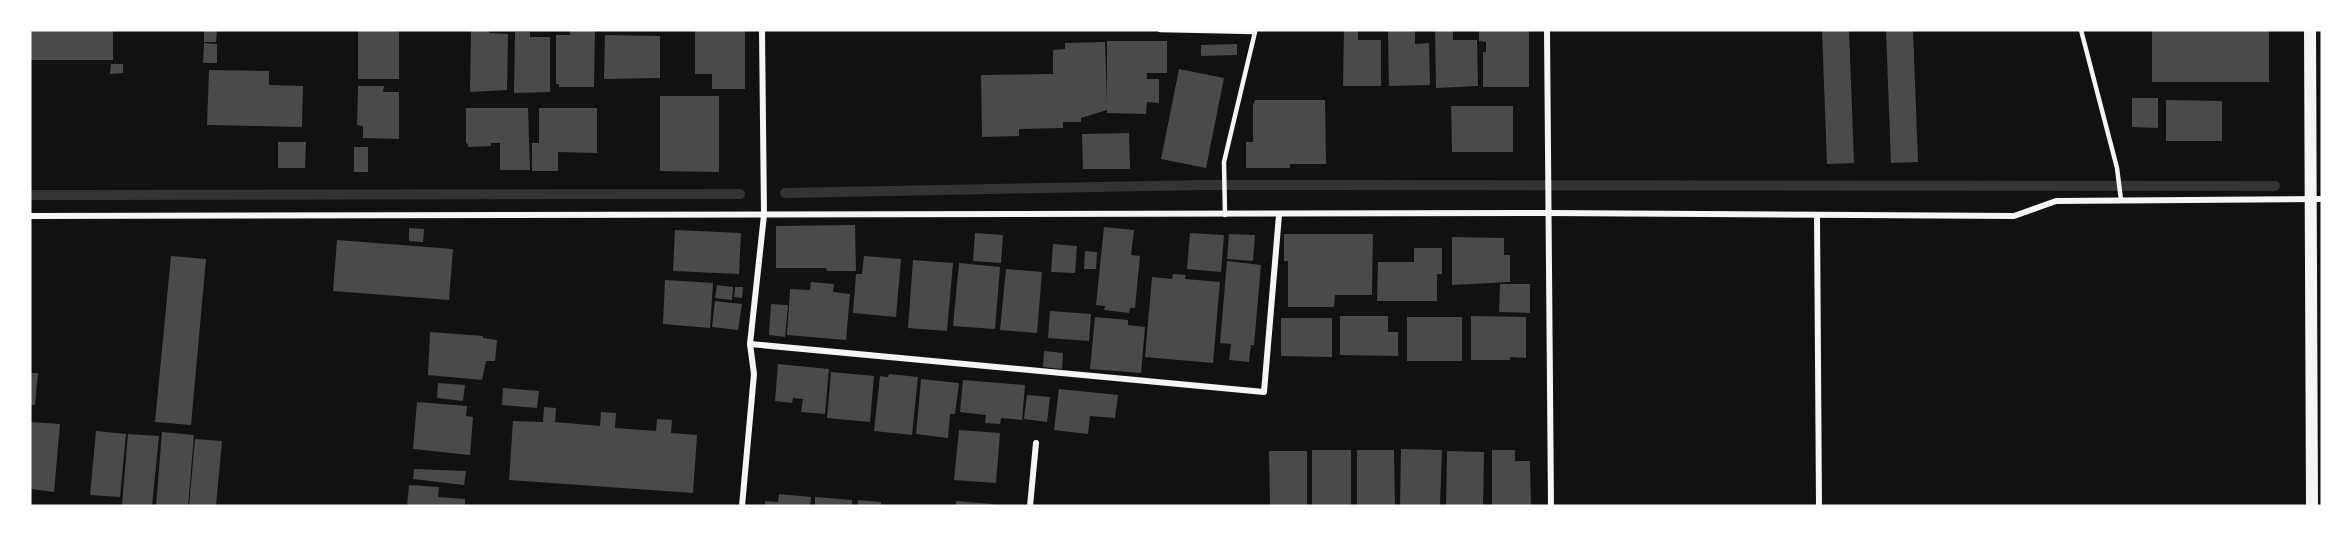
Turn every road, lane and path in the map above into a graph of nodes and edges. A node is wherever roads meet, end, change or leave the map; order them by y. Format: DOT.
graph roads {
  1 [pos="762,30"];
  2 [pos="1160,30"];
  3 [pos="1547,30"];
  4 [pos="2081,30"];
  5 [pos="2310,30"];
  6 [pos="2316,199"];
  7 [pos="2121,201"];
  8 [pos="1549,213"];
  9 [pos="764,215"];
  10 [pos="1225,215"];
  11 [pos="1279,215"];
  12 [pos="1817,215"];
  13 [pos="30,216"];
  14 [pos="750,344"];
  15 [pos="1036,443"];
  16 [pos="742,506"];
  17 [pos="1030,506"];
  18 [pos="1551,506"];
  19 [pos="1819,506"];
  20 [pos="2312,506"];
  1 -- 9 [label="street"];
  2 -- 10 [label="lane"];
  3 -- 8 [label="street"];
  4 -- 7 [label="lane"];
  5 -- 6 [label="main road"];
  6 -- 7 [label="street"];
  6 -- 20 [label="main road"];
  7 -- 12 [label="street"];
  8 -- 11 [label="street"];
  8 -- 12 [label="street"];
  8 -- 18 [label="street"];
  9 -- 10 [label="street"];
  9 -- 13 [label="street"];
  9 -- 14 [label="street"];
  10 -- 11 [label="street"];
  11 -- 14 [label="street"];
  12 -- 19 [label="street"];
  14 -- 16 [label="street"];
  15 -- 17 [label="street"];
}
